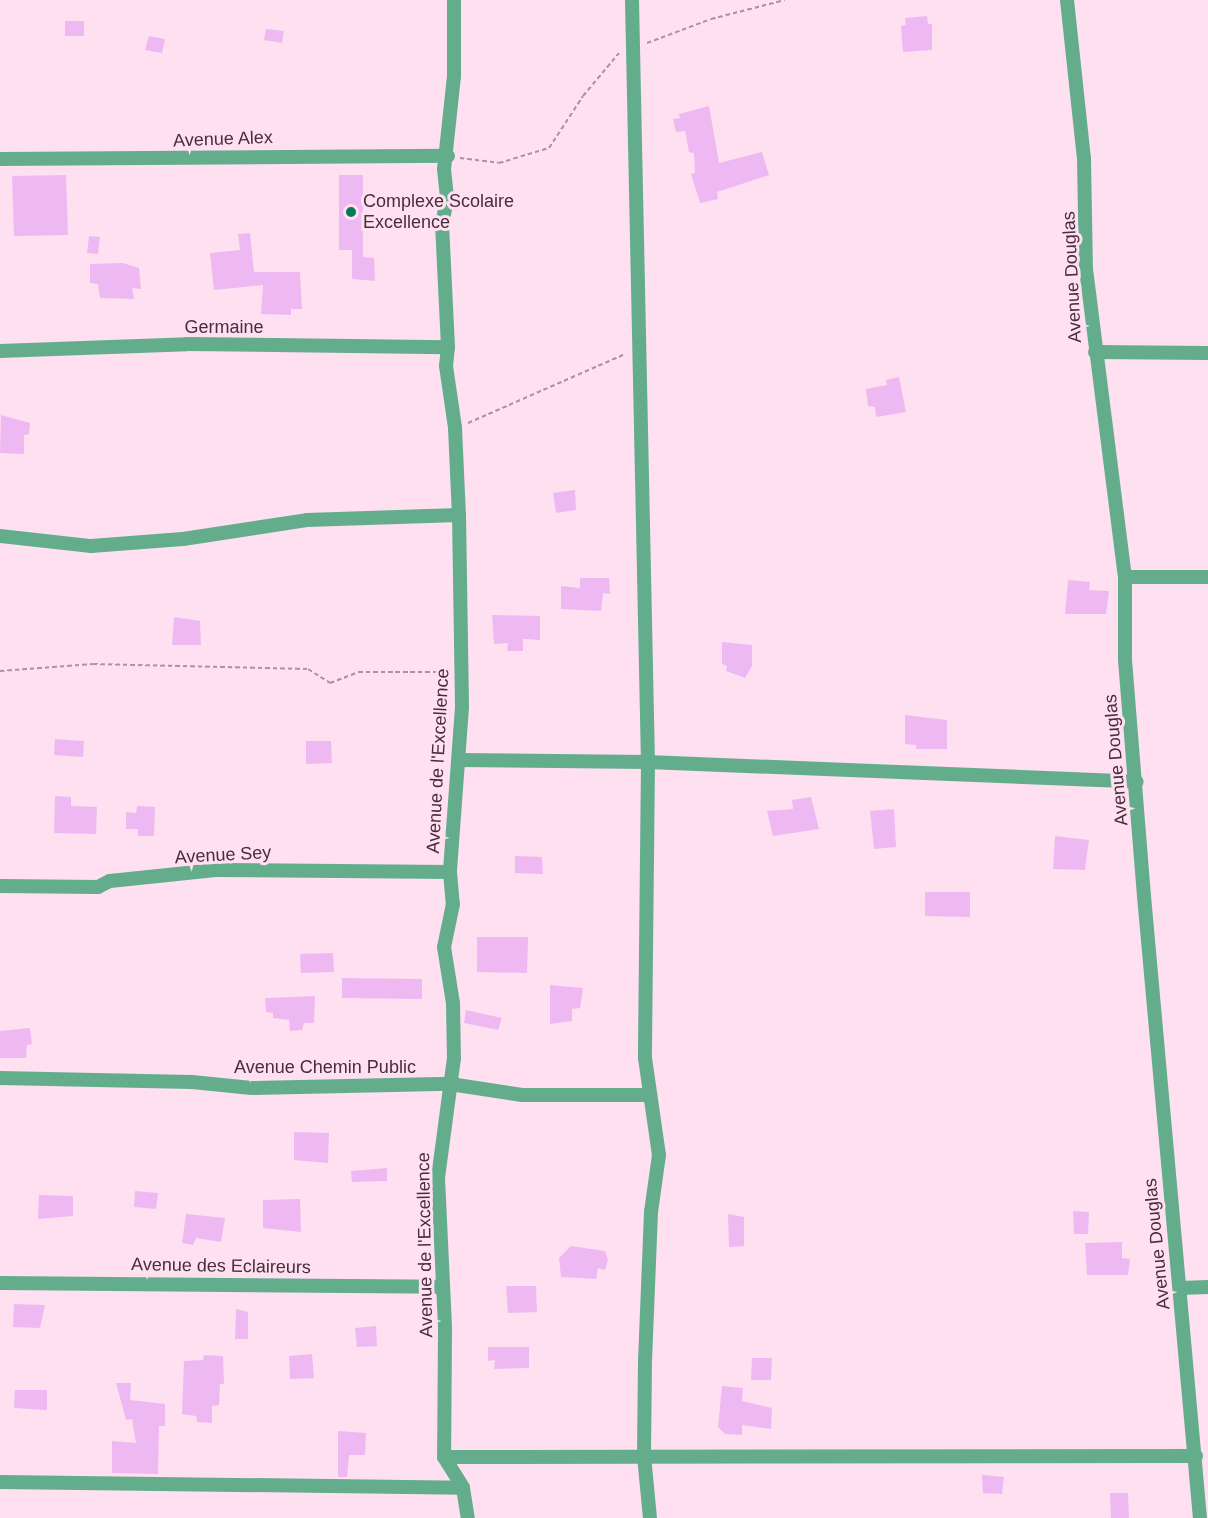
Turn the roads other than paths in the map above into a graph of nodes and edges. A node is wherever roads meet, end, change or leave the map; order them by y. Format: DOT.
graph roads {
  1 [pos="454,0"];
  2 [pos="632,0"];
  3 [pos="1067,0"];
  4 [pos="448,156"];
  5 [pos="0,159"];
  6 [pos="448,347"];
  7 [pos="0,351"];
  8 [pos="1095,352"];
  9 [pos="1208,353"];
  10 [pos="459,515"];
  11 [pos="0,536"];
  12 [pos="1125,577"];
  13 [pos="1208,577"];
  14 [pos="459,760"];
  15 [pos="648,762"];
  16 [pos="1137,782"];
  17 [pos="450,872"];
  18 [pos="0,886"];
  19 [pos="0,1078"];
  20 [pos="450,1084"];
  21 [pos="649,1095"];
  22 [pos="0,1283"];
  23 [pos="442,1287"];
  24 [pos="1208,1287"];
  25 [pos="1180,1288"];
  26 [pos="644,1456"];
  27 [pos="1196,1456"];
  28 [pos="444,1457"];
  29 [pos="0,1482"];
  30 [pos="463,1488"];
  31 [pos="468,1518"];
  32 [pos="650,1518"];
  33 [pos="1200,1518"];
  1 -- 4 [label="street, Avenue de l'Excellence"];
  2 -- 15 [label="street"];
  3 -- 8 [label="street, Avenue Douglas"];
  4 -- 5 [label="street, Avenue Alex"];
  4 -- 6 [label="street, Avenue de l'Excellence"];
  6 -- 7 [label="street, Germaine"];
  6 -- 10 [label="street, Avenue de l'Excellence"];
  8 -- 9 [label="street"];
  8 -- 12 [label="street, Avenue Douglas"];
  10 -- 11 [label="street"];
  10 -- 14 [label="street, Avenue de l'Excellence"];
  12 -- 13 [label="street"];
  12 -- 16 [label="street, Avenue Douglas"];
  14 -- 15 [label="street"];
  14 -- 17 [label="street, Avenue de l'Excellence"];
  15 -- 16 [label="street"];
  15 -- 21 [label="street"];
  16 -- 25 [label="street, Avenue Douglas"];
  17 -- 18 [label="street, Avenue Sey"];
  17 -- 20 [label="street, Avenue de l'Excellence"];
  19 -- 20 [label="street, Avenue Chemin Public"];
  20 -- 21 [label="street, Avenue Chemin Public"];
  20 -- 23 [label="street, Avenue de l'Excellence"];
  21 -- 26 [label="street"];
  22 -- 23 [label="street, Avenue des Eclaireurs"];
  23 -- 28 [label="street, Avenue de l'Excellence"];
  24 -- 25 [label="street"];
  25 -- 27 [label="street, Avenue Douglas"];
  26 -- 27 [label="street"];
  26 -- 28 [label="street"];
  26 -- 32 [label="street"];
  27 -- 33 [label="street, Avenue Douglas"];
  28 -- 30 [label="street"];
  29 -- 30 [label="street"];
  30 -- 31 [label="street"];
}
